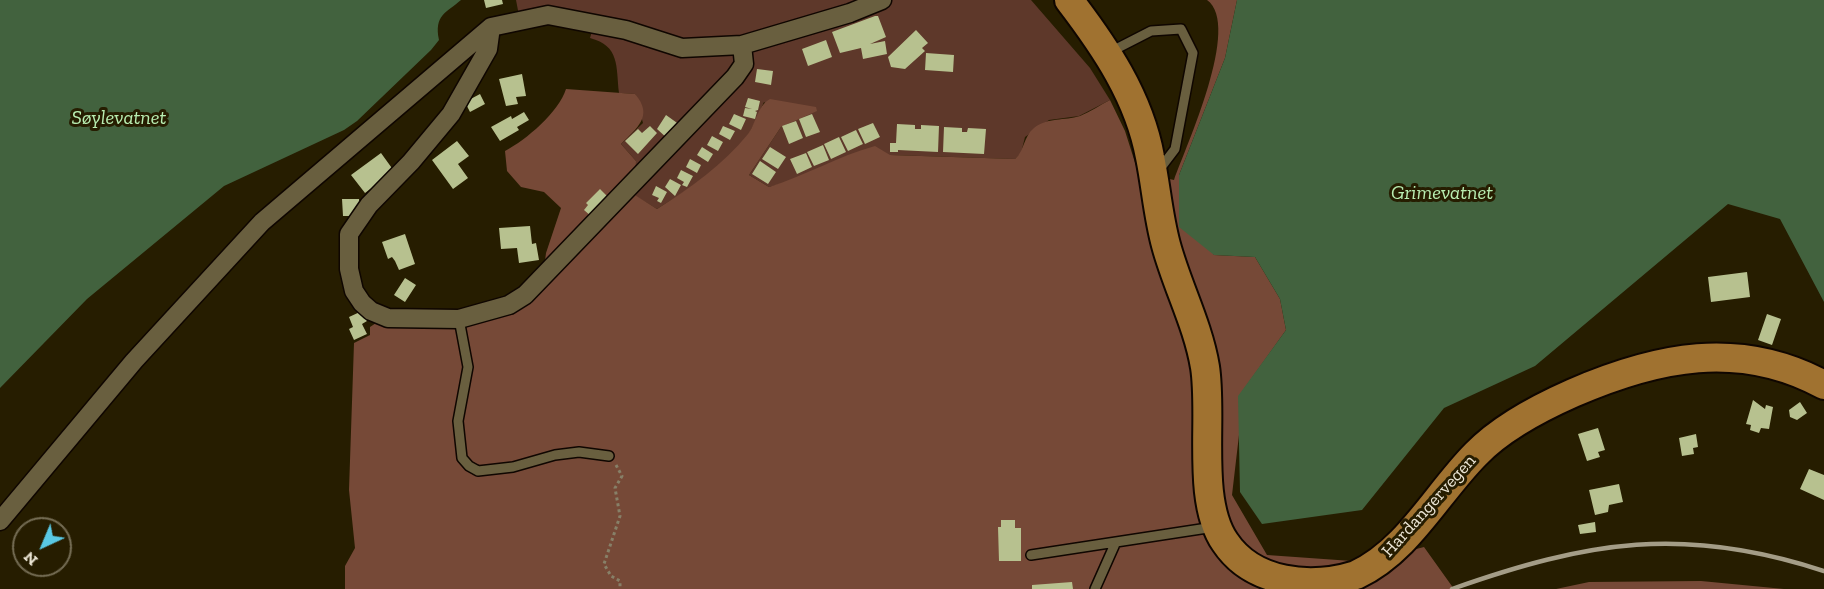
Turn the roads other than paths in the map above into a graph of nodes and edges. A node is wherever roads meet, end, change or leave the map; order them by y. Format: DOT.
graph roads {
  1 [pos="882,0"];
  2 [pos="1068,0"];
  3 [pos="491,27"];
  4 [pos="742,45"];
  5 [pos="1107,54"];
  6 [pos="1154,176"];
  7 [pos="459,319"];
  8 [pos="1824,385"];
  9 [pos="609,456"];
  10 [pos="0,521"];
  11 [pos="1216,527"];
  12 [pos="1116,544"];
  13 [pos="1031,555"];
  14 [pos="1095,589"];
  1 -- 4 [label="street"];
  2 -- 5 [label="main road, Hardangervegen"];
  3 -- 4 [label="street"];
  3 -- 7 [label="street"];
  3 -- 10 [label="street"];
  4 -- 7 [label="street"];
  5 -- 6 [label="main road, Hardangervegen"];
  5 -- 6 [label="lane"];
  6 -- 11 [label="main road, Hardangervegen"];
  7 -- 9 [label="lane"];
  8 -- 11 [label="main road, Hardangervegen"];
  11 -- 12 [label="lane"];
  12 -- 13 [label="lane"];
  12 -- 14 [label="lane"];
}
